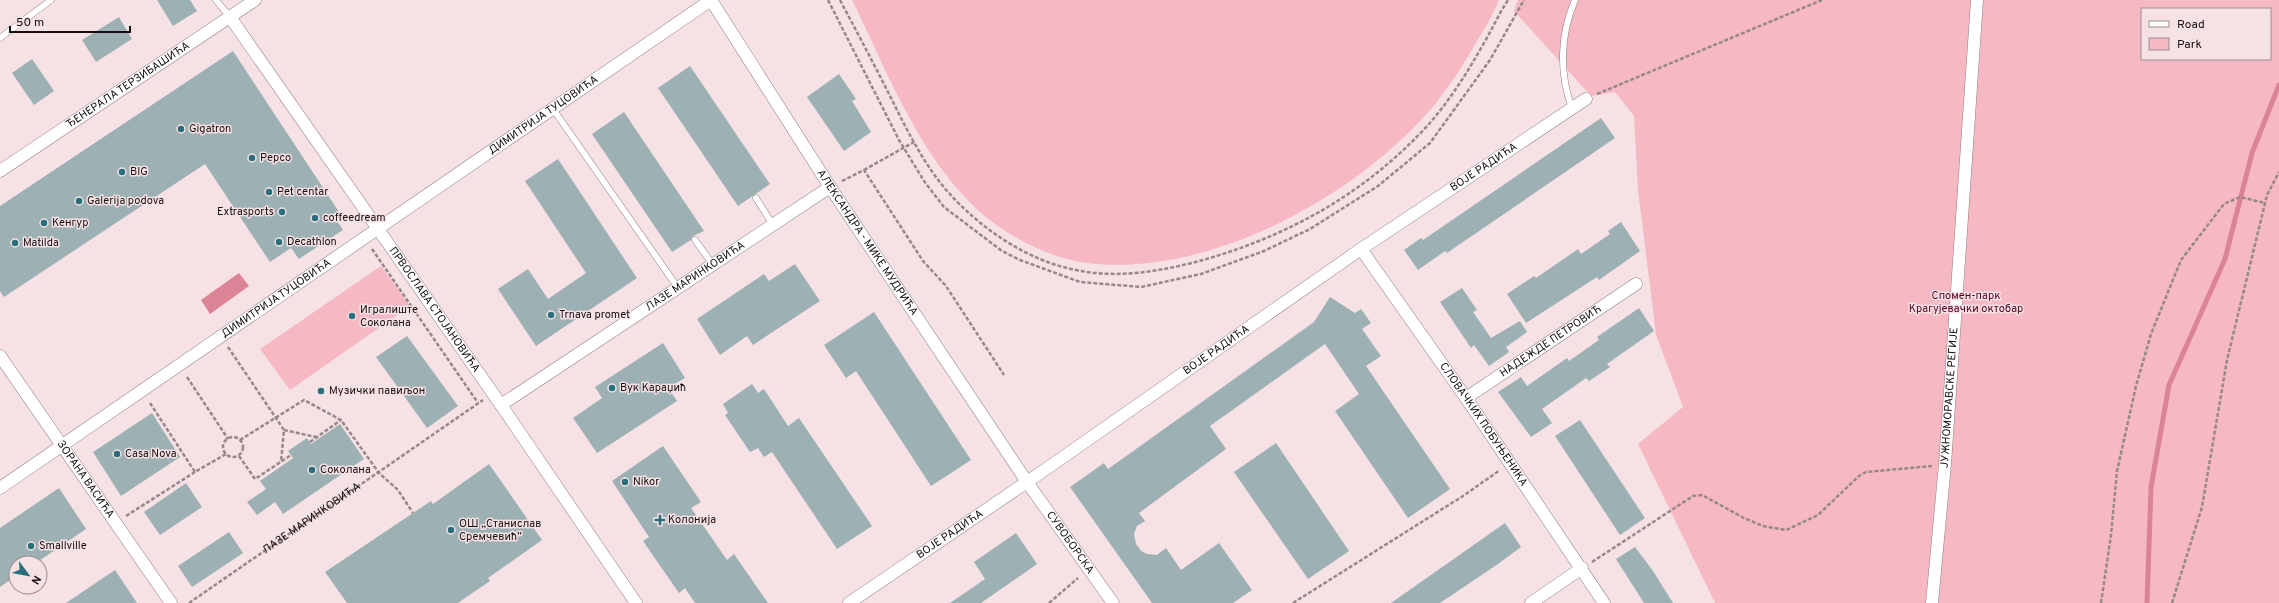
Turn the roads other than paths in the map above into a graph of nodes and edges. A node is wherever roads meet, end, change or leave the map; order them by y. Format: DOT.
graph roads {
  1 [pos="51,0"];
  2 [pos="216,0"];
  3 [pos="255,0"];
  4 [pos="711,0"];
  5 [pos="1575,0"];
  6 [pos="1977,0"];
  7 [pos="230,18"];
  8 [pos="0,38"];
  9 [pos="1586,99"];
  10 [pos="1572,108"];
  11 [pos="553,109"];
  12 [pos="0,171"];
  13 [pos="830,187"];
  14 [pos="756,198"];
  15 [pos="773,225"];
  16 [pos="377,229"];
  17 [pos="695,240"];
  18 [pos="1361,248"];
  19 [pos="713,265"];
  20 [pos="1636,284"];
  21 [pos="678,288"];
  22 [pos="0,356"];
  23 [pos="1466,398"];
  24 [pos="501,405"];
  25 [pos="62,445"];
  26 [pos="1027,482"];
  27 [pos="0,488"];
  28 [pos="1582,568"];
  29 [pos="171,603"];
  30 [pos="636,603"];
  31 [pos="849,603"];
  32 [pos="1113,603"];
  33 [pos="1531,603"];
  34 [pos="1604,603"];
  35 [pos="1932,603"];
  1 -- 8 [label="lane"];
  2 -- 7 [label="lane"];
  3 -- 7 [label="street, ЂЕНЕРАЛА ТЕРЗИБАШИЋА"];
  4 -- 11 [label="street, ДИМИТРИЈА ТУЦОВИЋА"];
  4 -- 13 [label="street, АЛЕКСАНДРА - МИКЕ МУДРИЋА"];
  5 -- 10 [label="lane"];
  6 -- 35 [label="street, ЈУЖНОМОРАВСКЕ РЕГИЈЕ"];
  7 -- 12 [label="street, ЂЕНЕРАЛА ТЕРЗИБАШИЋА"];
  7 -- 16 [label="street, ПРВОСЛАВА СТОЈАНОВИЋА"];
  9 -- 10 [label="street, ВОЈЕ РАДИЋА"];
  10 -- 18 [label="street, ВОЈЕ РАДИЋА"];
  11 -- 16 [label="street, ДИМИТРИЈА ТУЦОВИЋА"];
  11 -- 21 [label="lane"];
  13 -- 15 [label="street, ЛАЗЕ МАРИНКОВИЋА"];
  13 -- 26 [label="street, АЛЕКСАНДРА - МИКЕ МУДРИЋА"];
  14 -- 15 [label="lane"];
  15 -- 19 [label="street, ЛАЗЕ МАРИНКОВИЋА"];
  16 -- 24 [label="street, ПРВОСЛАВА СТОЈАНОВИЋА"];
  16 -- 25 [label="street, ДИМИТРИЈА ТУЦОВИЋА"];
  17 -- 19 [label="lane"];
  18 -- 23 [label="street, СЛОВАЧКИХ ПОБУЊЕНИКА"];
  18 -- 26 [label="street, ВОЈЕ РАДИЋА"];
  19 -- 21 [label="street, ЛАЗЕ МАРИНКОВИЋА"];
  20 -- 23 [label="street, НАДЕЖДЕ ПЕТРОВИЋ"];
  21 -- 24 [label="street, ЛАЗЕ МАРИНКОВИЋА"];
  22 -- 25 [label="street, ЗОРАНА ВАСИЋА"];
  23 -- 28 [label="street, СЛОВАЧКИХ ПОБУЊЕНИКА"];
  24 -- 30 [label="street, ПРВОСЛАВА СТОЈАНОВИЋА"];
  25 -- 27 [label="street, ДИМИТРИЈА ТУЦОВИЋА"];
  25 -- 29 [label="street, ЗОРАНА ВАСИЋА"];
  26 -- 31 [label="street, ВОЈЕ РАДИЋА"];
  26 -- 32 [label="street, СУВОБОРСКА"];
  28 -- 33 [label="street"];
  28 -- 34 [label="street, СЛОВАЧКИХ ПОБУЊЕНИКА"];
}
